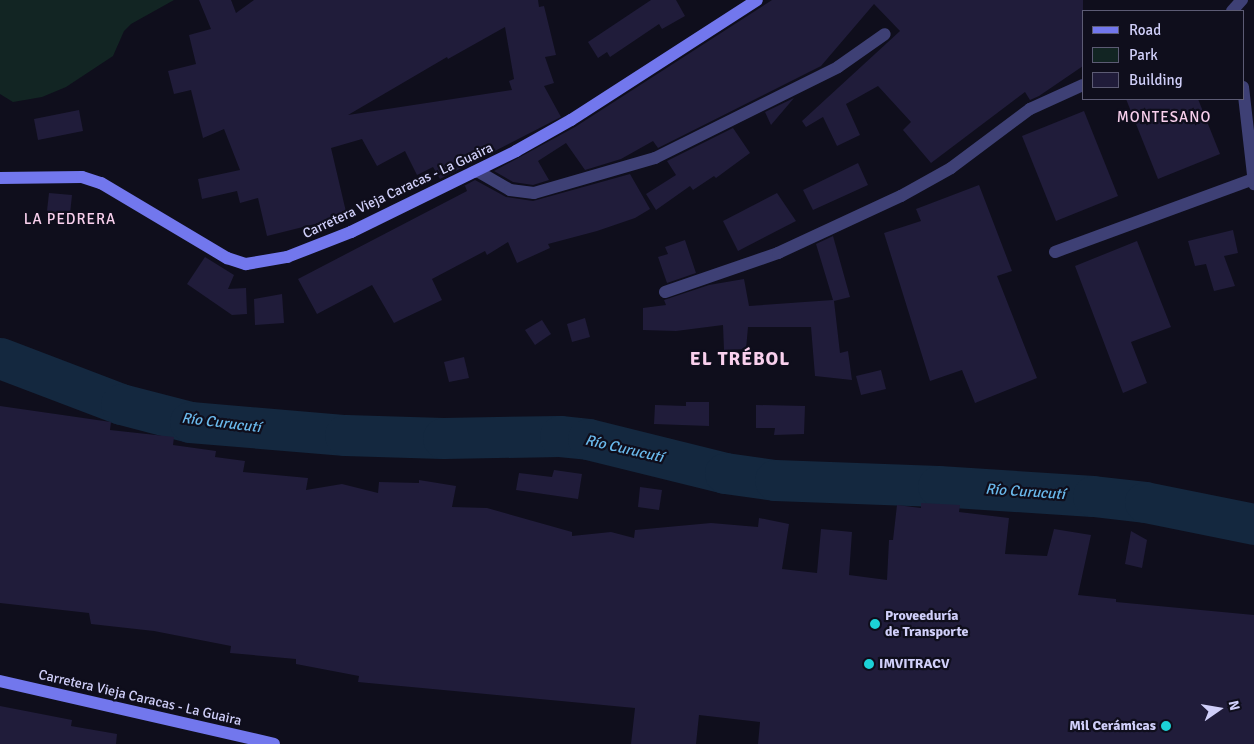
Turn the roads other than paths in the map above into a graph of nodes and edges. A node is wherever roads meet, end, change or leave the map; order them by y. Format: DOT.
graph roads {
  1 [pos="757,0"];
  2 [pos="1242,0"];
  3 [pos="1233,10"];
  4 [pos="885,34"];
  5 [pos="1082,85"];
  6 [pos="1244,96"];
  7 [pos="474,172"];
  8 [pos="0,178"];
  9 [pos="1253,182"];
  10 [pos="1055,252"];
  11 [pos="665,292"];
  12 [pos="0,681"];
  13 [pos="274,744"];
  1 -- 7 [label="main road, Carretera Vieja Caracas - La Guaira"];
  2 -- 3 [label="street"];
  4 -- 7 [label="street"];
  5 -- 11 [label="street"];
  6 -- 9 [label="street"];
  7 -- 8 [label="main road, Carretera Vieja Caracas - La Guaira"];
  9 -- 10 [label="street"];
  12 -- 13 [label="main road, Carretera Vieja Caracas - La Guaira"];
}
